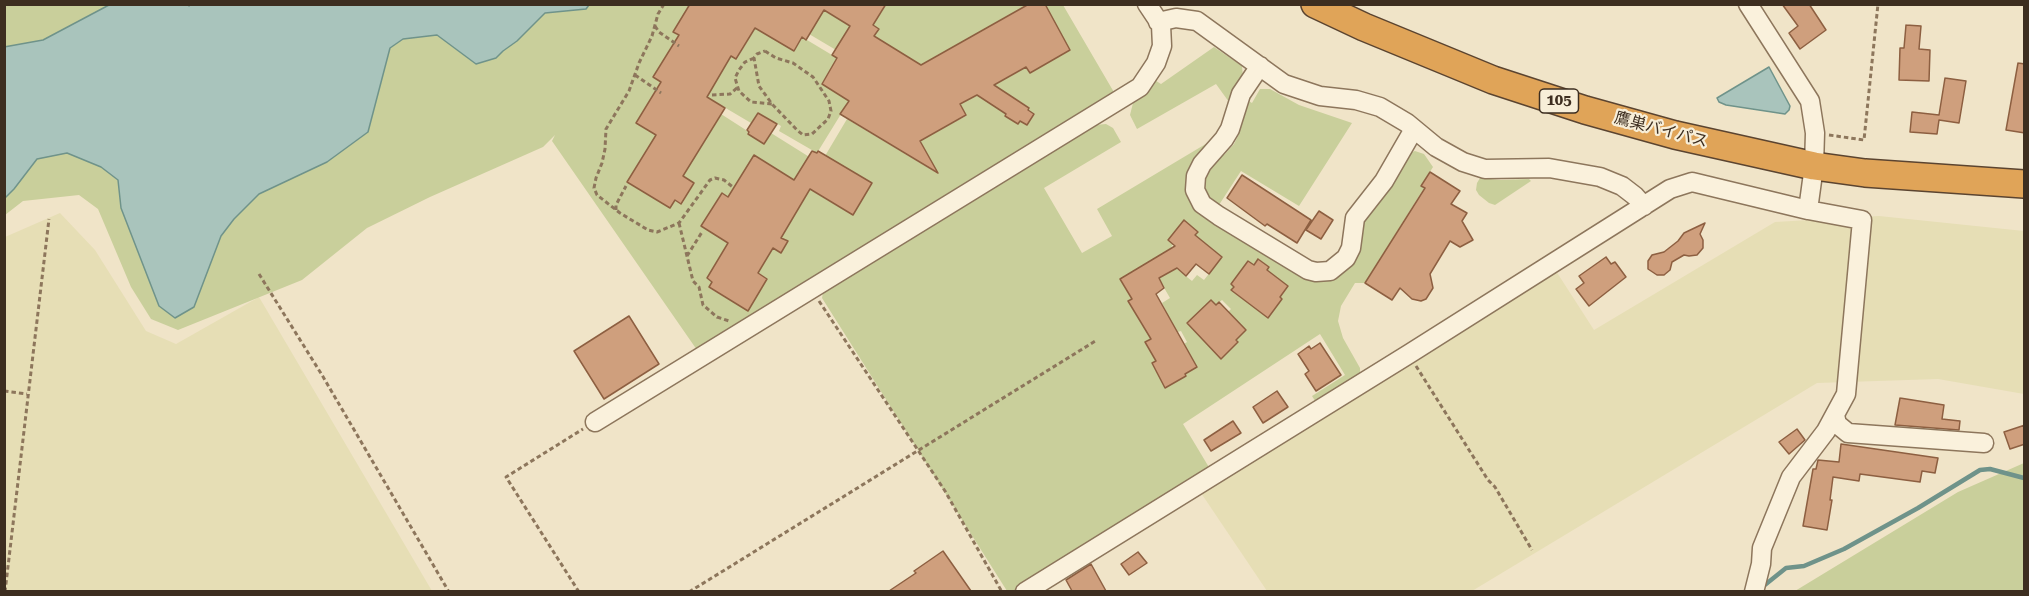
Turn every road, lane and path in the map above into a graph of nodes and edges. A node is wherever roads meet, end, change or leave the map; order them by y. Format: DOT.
graph roads {
  1 [pos="664,4"];
  2 [pos="1147,4"];
  3 [pos="1315,4"];
  4 [pos="1748,4"];
  5 [pos="1878,4"];
  6 [pos="1158,22"];
  7 [pos="655,26"];
  8 [pos="679,46"];
  9 [pos="754,58"];
  10 [pos="1260,66"];
  11 [pos="635,75"];
  12 [pos="738,87"];
  13 [pos="660,93"];
  14 [pos="712,95"];
  15 [pos="772,104"];
  16 [pos="1414,129"];
  17 [pos="1815,133"];
  18 [pos="1814,166"];
  19 [pos="2025,184"];
  20 [pos="626,186"];
  21 [pos="734,188"];
  22 [pos="1644,206"];
  23 [pos="616,210"];
  24 [pos="1808,210"];
  25 [pos="49,219"];
  26 [pos="679,223"];
  27 [pos="702,231"];
  28 [pos="687,256"];
  29 [pos="259,274"];
  30 [pos="811,289"];
  31 [pos="749,327"];
  32 [pos="1097,340"];
  33 [pos="1409,354"];
  34 [pos="4,391"];
  35 [pos="27,394"];
  36 [pos="1835,415"];
  37 [pos="595,422"];
  38 [pos="1984,443"];
  39 [pos="918,450"];
  40 [pos="1532,550"];
  41 [pos="1755,586"];
  42 [pos="5,591"];
  43 [pos="448,591"];
  44 [pos="579,591"];
  45 [pos="689,591"];
  46 [pos="1002,591"];
  47 [pos="1025,591"];
  1 -- 7 [label="path"];
  2 -- 6 [label="street"];
  3 -- 18 [label="highway, 鷹巣バイパス / 105"];
  4 -- 17 [label="street"];
  5 -- 17 [label="path"];
  6 -- 10 [label="street"];
  6 -- 30 [label="street"];
  7 -- 8 [label="path"];
  7 -- 11 [label="path"];
  9 -- 12 [label="path"];
  9 -- 15 [label="path"];
  9 -- 15 [label="path"];
  10 -- 16 [label="street"];
  10 -- 16 [label="street"];
  11 -- 13 [label="path"];
  11 -- 23 [label="path"];
  12 -- 14 [label="path"];
  12 -- 15 [label="path"];
  16 -- 22 [label="street"];
  17 -- 18 [label="street"];
  18 -- 19 [label="highway, 鷹巣バイパス / 105"];
  18 -- 24 [label="street"];
  20 -- 23 [label="path"];
  21 -- 26 [label="path"];
  22 -- 24 [label="street"];
  22 -- 33 [label="street"];
  23 -- 26 [label="path"];
  24 -- 36 [label="street"];
  25 -- 35 [label="path"];
  26 -- 28 [label="path"];
  27 -- 28 [label="path"];
  28 -- 31 [label="path"];
  29 -- 43 [label="path"];
  30 -- 31 [label="street"];
  30 -- 39 [label="path"];
  31 -- 37 [label="street"];
  32 -- 39 [label="path"];
  33 -- 40 [label="path"];
  33 -- 47 [label="street"];
  34 -- 35 [label="path"];
  35 -- 42 [label="path"];
  36 -- 38 [label="street"];
  36 -- 41 [label="street"];
  37 -- 44 [label="path"];
  39 -- 45 [label="path"];
  39 -- 46 [label="path"];
}
